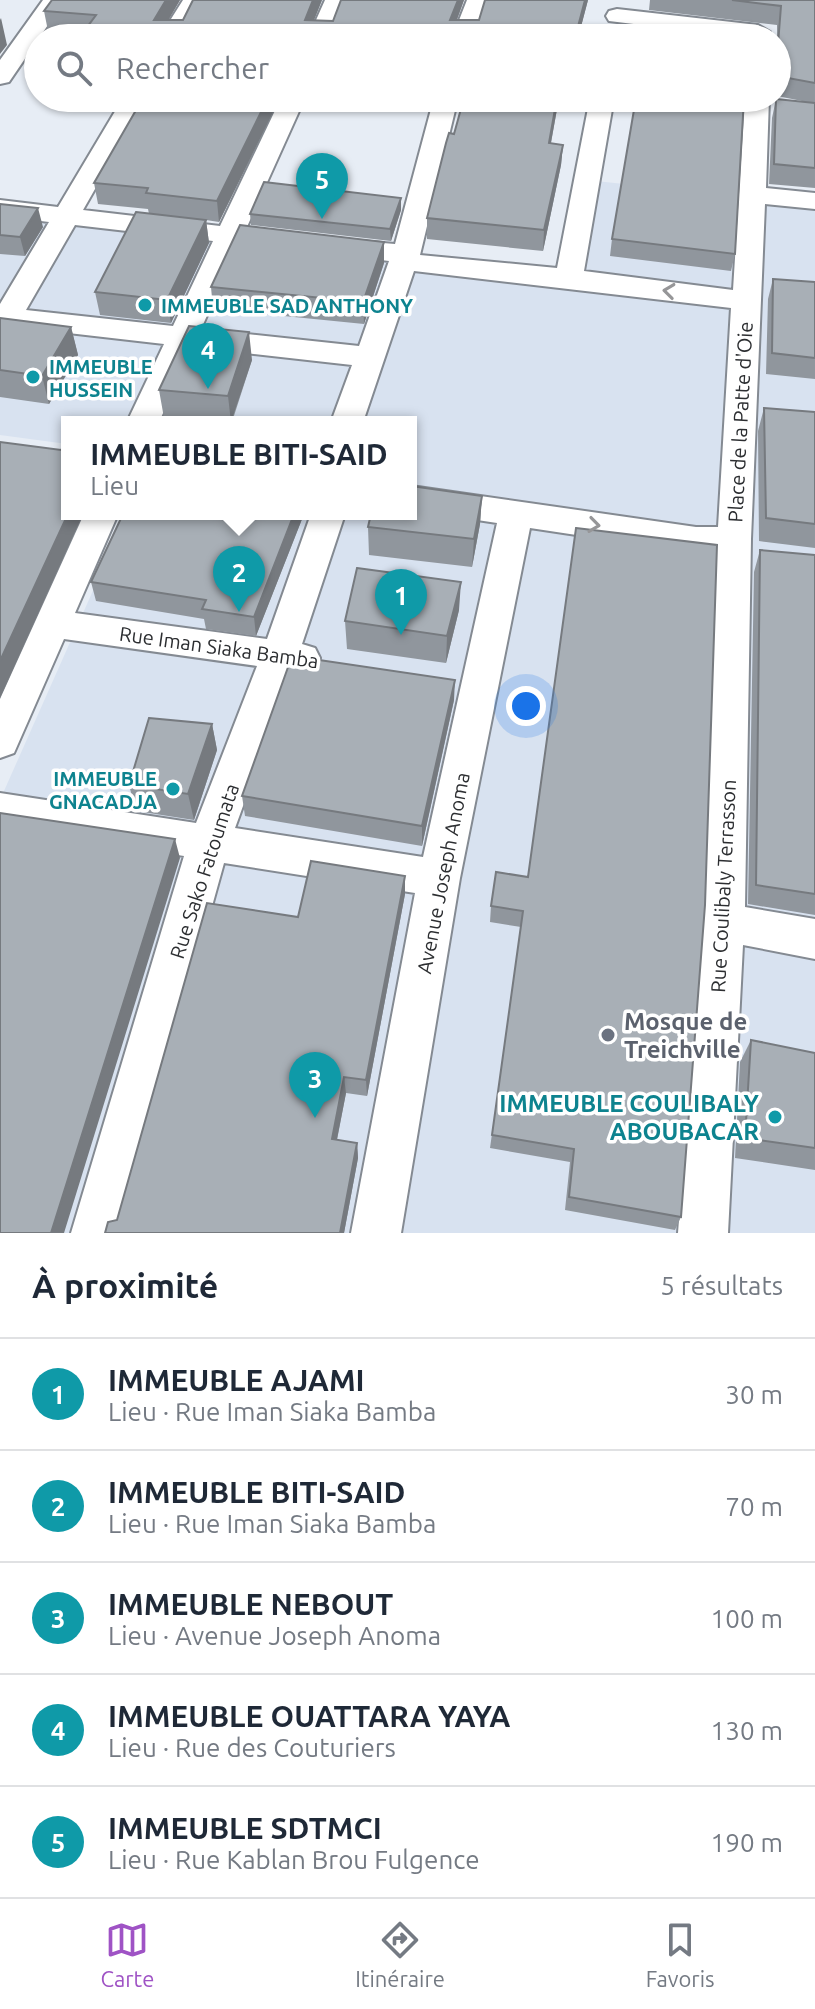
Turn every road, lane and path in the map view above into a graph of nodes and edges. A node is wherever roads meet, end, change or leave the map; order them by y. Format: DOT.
graph roads {
  1 [pos="54,0"];
  2 [pos="194,0"];
  3 [pos="336,0"];
  4 [pos="478,0"];
  5 [pos="617,18"];
  6 [pos="42,24"];
  7 [pos="179,24"];
  8 [pos="326,24"];
  9 [pos="469,24"];
  10 [pos="694,24"];
  11 [pos="0,34"];
  12 [pos="24,36"];
  13 [pos="24,50"];
  14 [pos="0,77"];
  15 [pos="127,112"];
  16 [pos="287,112"];
  17 [pos="442,112"];
  18 [pos="599,112"];
  19 [pos="757,112"];
  20 [pos="753,195"];
  21 [pos="815,201"];
  22 [pos="0,208"];
  23 [pos="64,216"];
  24 [pos="230,236"];
  25 [pos="405,258"];
  26 [pos="569,278"];
  27 [pos="756,291"];
  28 [pos="3,321"];
  29 [pos="182,339"];
  30 [pos="367,357"];
  31 [pos="146,416"];
  32 [pos="349,416"];
  33 [pos="417,499"];
  34 [pos="516,514"];
  35 [pos="98,520"];
  36 [pos="326,520"];
  37 [pos="746,550"];
  38 [pos="53,624"];
  39 [pos="280,655"];
  40 [pos="342,664"];
  41 [pos="0,742"];
  42 [pos="0,810"];
  43 [pos="208,845"];
  44 [pos="439,878"];
  45 [pos="723,922"];
  46 [pos="815,939"];
  47 [pos="96,1233"];
  48 [pos="376,1233"];
  49 [pos="703,1233"];
  1 -- 6 [label="street"];
  2 -- 7 [label="street"];
  3 -- 8 [label="street"];
  4 -- 9 [label="street"];
  5 -- 10 [label="street"];
  11 -- 12 [label="street"];
  13 -- 14 [label="street"];
  15 -- 23 [label="street"];
  16 -- 24 [label="street"];
  17 -- 25 [label="street"];
  18 -- 26 [label="street"];
  19 -- 20 [label="street"];
  20 -- 21 [label="street"];
  20 -- 27 [label="street"];
  22 -- 23 [label="street, Place de la Patte d'Oie"];
  23 -- 24 [label="street, Place de la Patte d'Oie"];
  23 -- 28 [label="street"];
  24 -- 25 [label="street, Place de la Patte d'Oie"];
  24 -- 29 [label="street"];
  25 -- 26 [label="street, Place de la Patte d'Oie"];
  25 -- 30 [label="street"];
  27 -- 26 [label="street, Place de la Patte d'Oie, one-way"];
  27 -- 37 [label="street, Place de la Patte d'Oie"];
  28 -- 29 [label="street"];
  29 -- 30 [label="street"];
  29 -- 31 [label="street"];
  30 -- 32 [label="street"];
  33 -- 34 [label="street, Place de la Patte d'Oie"];
  34 -- 37 [label="street, Place de la Patte d'Oie, one-way"];
  34 -- 44 [label="street, Avenue Joseph Anoma"];
  35 -- 38 [label="street"];
  36 -- 39 [label="street, Rue Sako Fatoumata"];
  37 -- 45 [label="street, Rue Coulibaly Terrasson"];
  38 -- 39 [label="street, Rue Iman Siaka Bamba"];
  38 -- 41 [label="street"];
  39 -- 40 [label="street, Rue Iman Siaka Bamba"];
  39 -- 43 [label="street, Rue Sako Fatoumata"];
  42 -- 43 [label="street"];
  43 -- 44 [label="street"];
  43 -- 47 [label="street, Rue Sako Fatoumata"];
  44 -- 48 [label="street, Avenue Joseph Anoma"];
  45 -- 46 [label="street"];
  45 -- 49 [label="street, Rue Coulibaly Terrasson"];
}
